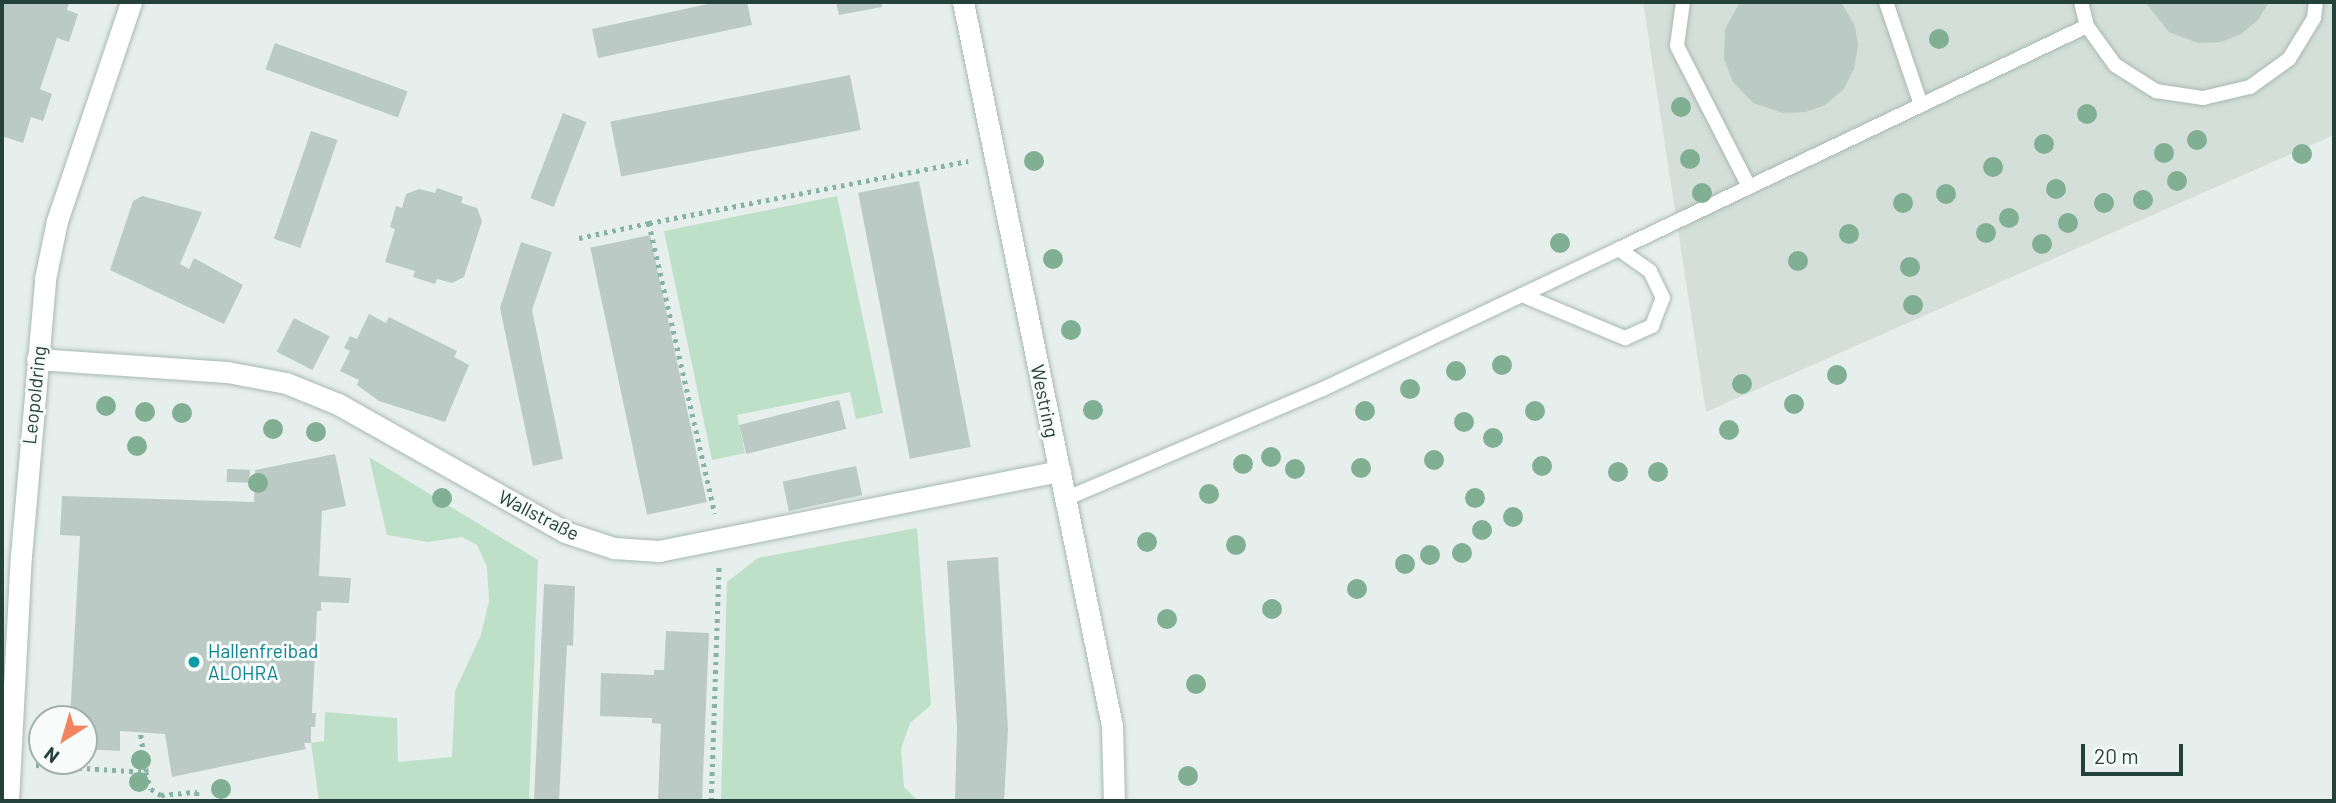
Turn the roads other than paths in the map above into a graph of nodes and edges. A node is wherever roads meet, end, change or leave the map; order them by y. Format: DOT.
graph roads {
  1 [pos="131,2"];
  2 [pos="962,2"];
  3 [pos="1684,2"];
  4 [pos="1886,2"];
  5 [pos="2081,2"];
  6 [pos="2316,2"];
  7 [pos="2087,26"];
  8 [pos="1921,105"];
  9 [pos="1749,187"];
  10 [pos="1619,249"];
  11 [pos="1522,295"];
  12 [pos="37,359"];
  13 [pos="1060,471"];
  14 [pos="1065,499"];
  15 [pos="8,801"];
  16 [pos="1114,801"];
  1 -- 12 [label="street, Leopoldring"];
  2 -- 13 [label="street, Westring"];
  3 -- 9 [label="lane"];
  4 -- 8 [label="lane"];
  5 -- 7 [label="lane"];
  6 -- 7 [label="lane"];
  7 -- 8 [label="lane"];
  8 -- 9 [label="lane"];
  9 -- 10 [label="lane"];
  10 -- 11 [label="lane"];
  10 -- 11 [label="lane"];
  11 -- 14 [label="lane"];
  12 -- 13 [label="street, Wallstraße"];
  12 -- 15 [label="street, Leopoldring"];
  13 -- 14 [label="street, Westring"];
  14 -- 16 [label="street, Westring"];
}
